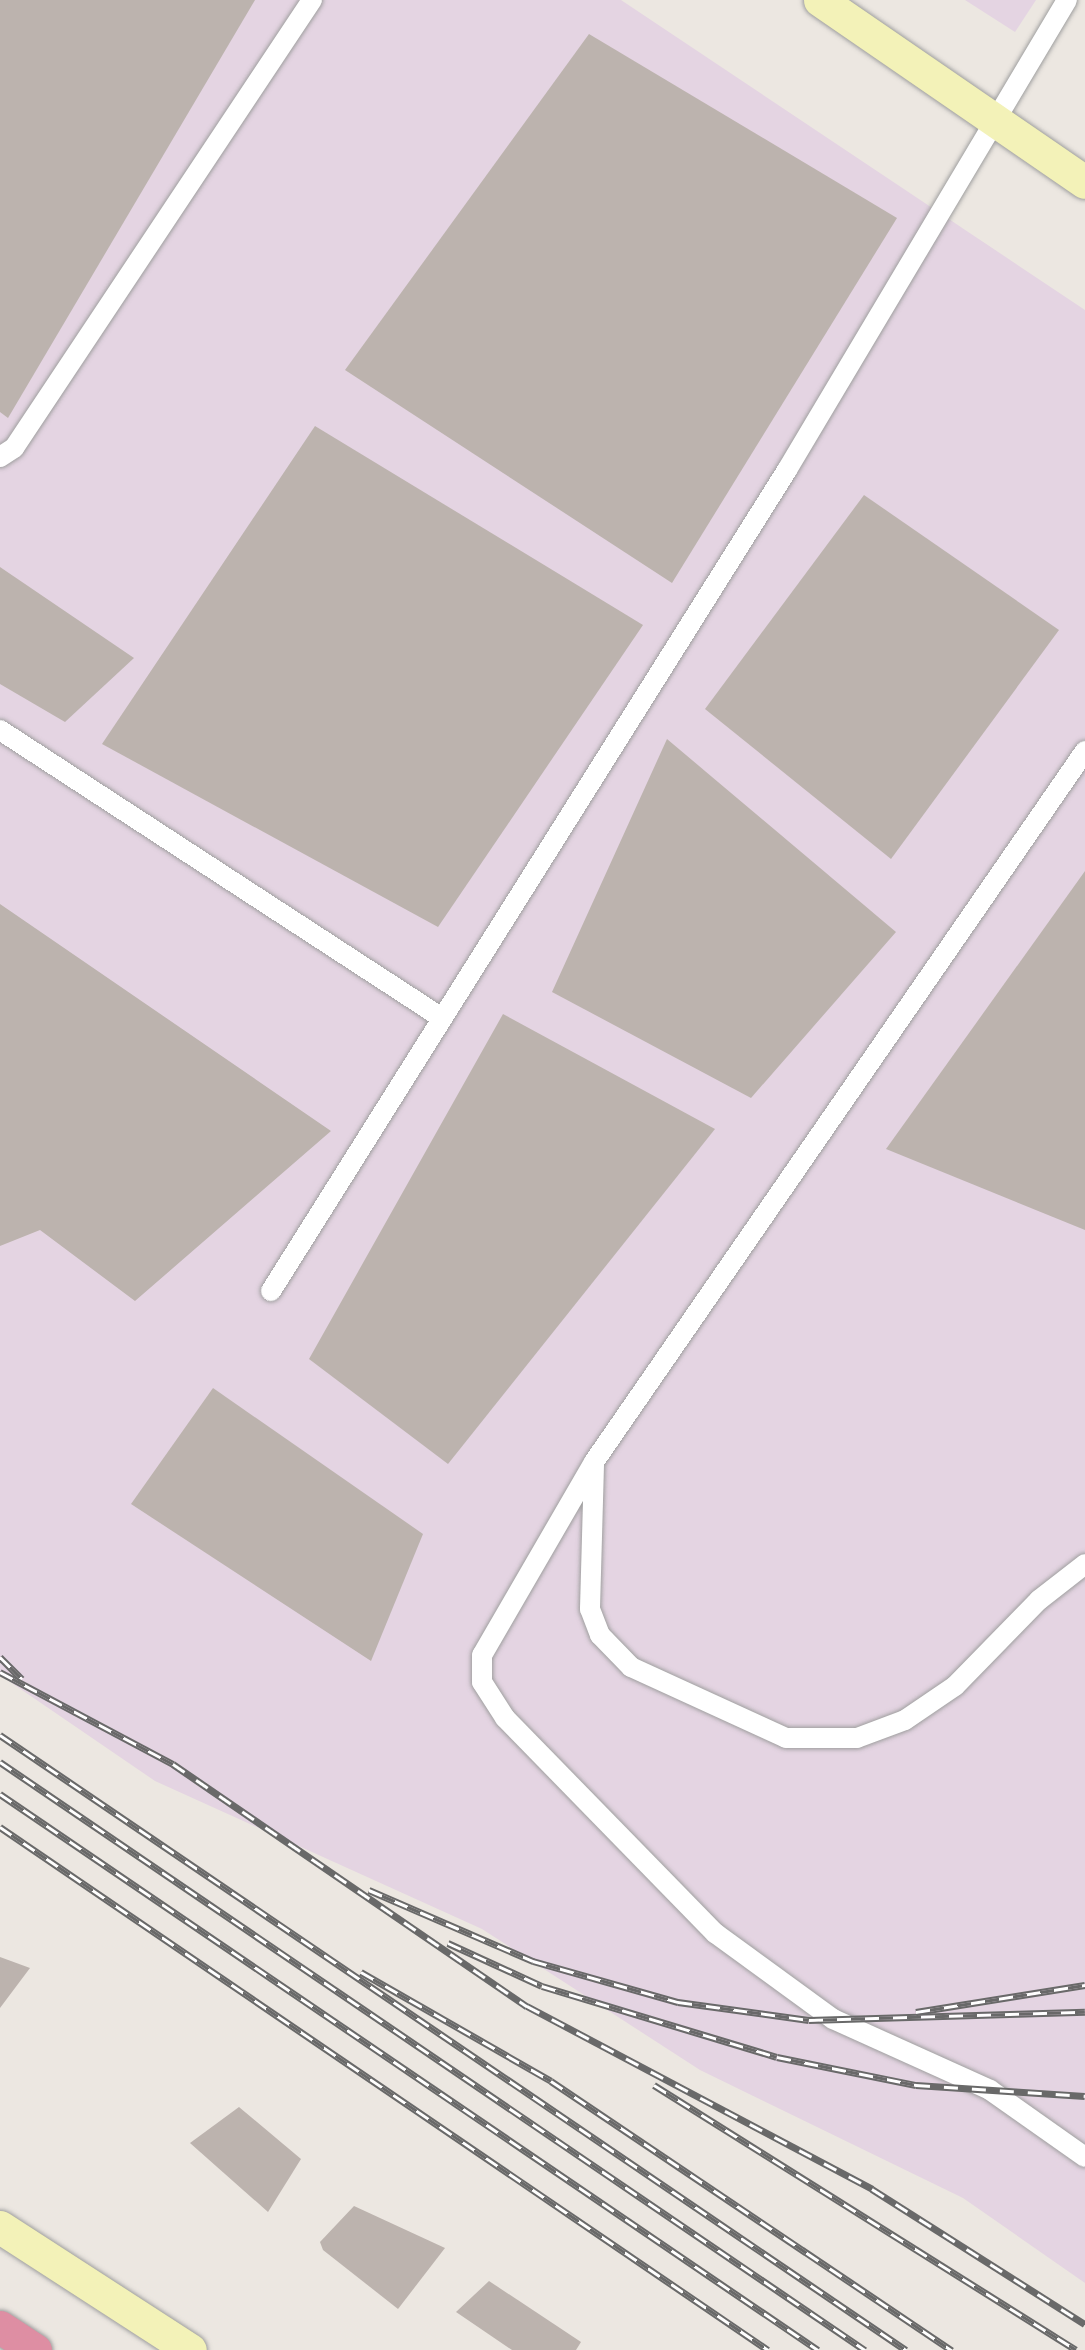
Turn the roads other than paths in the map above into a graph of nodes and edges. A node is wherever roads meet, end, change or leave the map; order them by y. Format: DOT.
graph roads {
  1 [pos="312,0"];
  2 [pos="820,0"];
  3 [pos="1067,0"];
  4 [pos="993,118"];
  5 [pos="1085,182"];
  6 [pos="0,457"];
  7 [pos="0,730"];
  8 [pos="1085,751"];
  9 [pos="442,1018"];
  10 [pos="271,1291"];
  11 [pos="594,1462"];
  12 [pos="1085,1564"];
  13 [pos="1085,2157"];
  14 [pos="0,2227"];
  15 [pos="0,2327"];
  16 [pos="35,2350"];
  17 [pos="190,2350"];
  1 -- 6 [label="lane"];
  2 -- 4 [label="street"];
  3 -- 4 [label="lane"];
  4 -- 5 [label="street"];
  4 -- 9 [label="lane"];
  7 -- 9 [label="lane"];
  8 -- 11 [label="lane"];
  9 -- 10 [label="lane"];
  11 -- 12 [label="lane"];
  11 -- 13 [label="lane"];
  14 -- 17 [label="street"];
  15 -- 16 [label="highway"];
}
